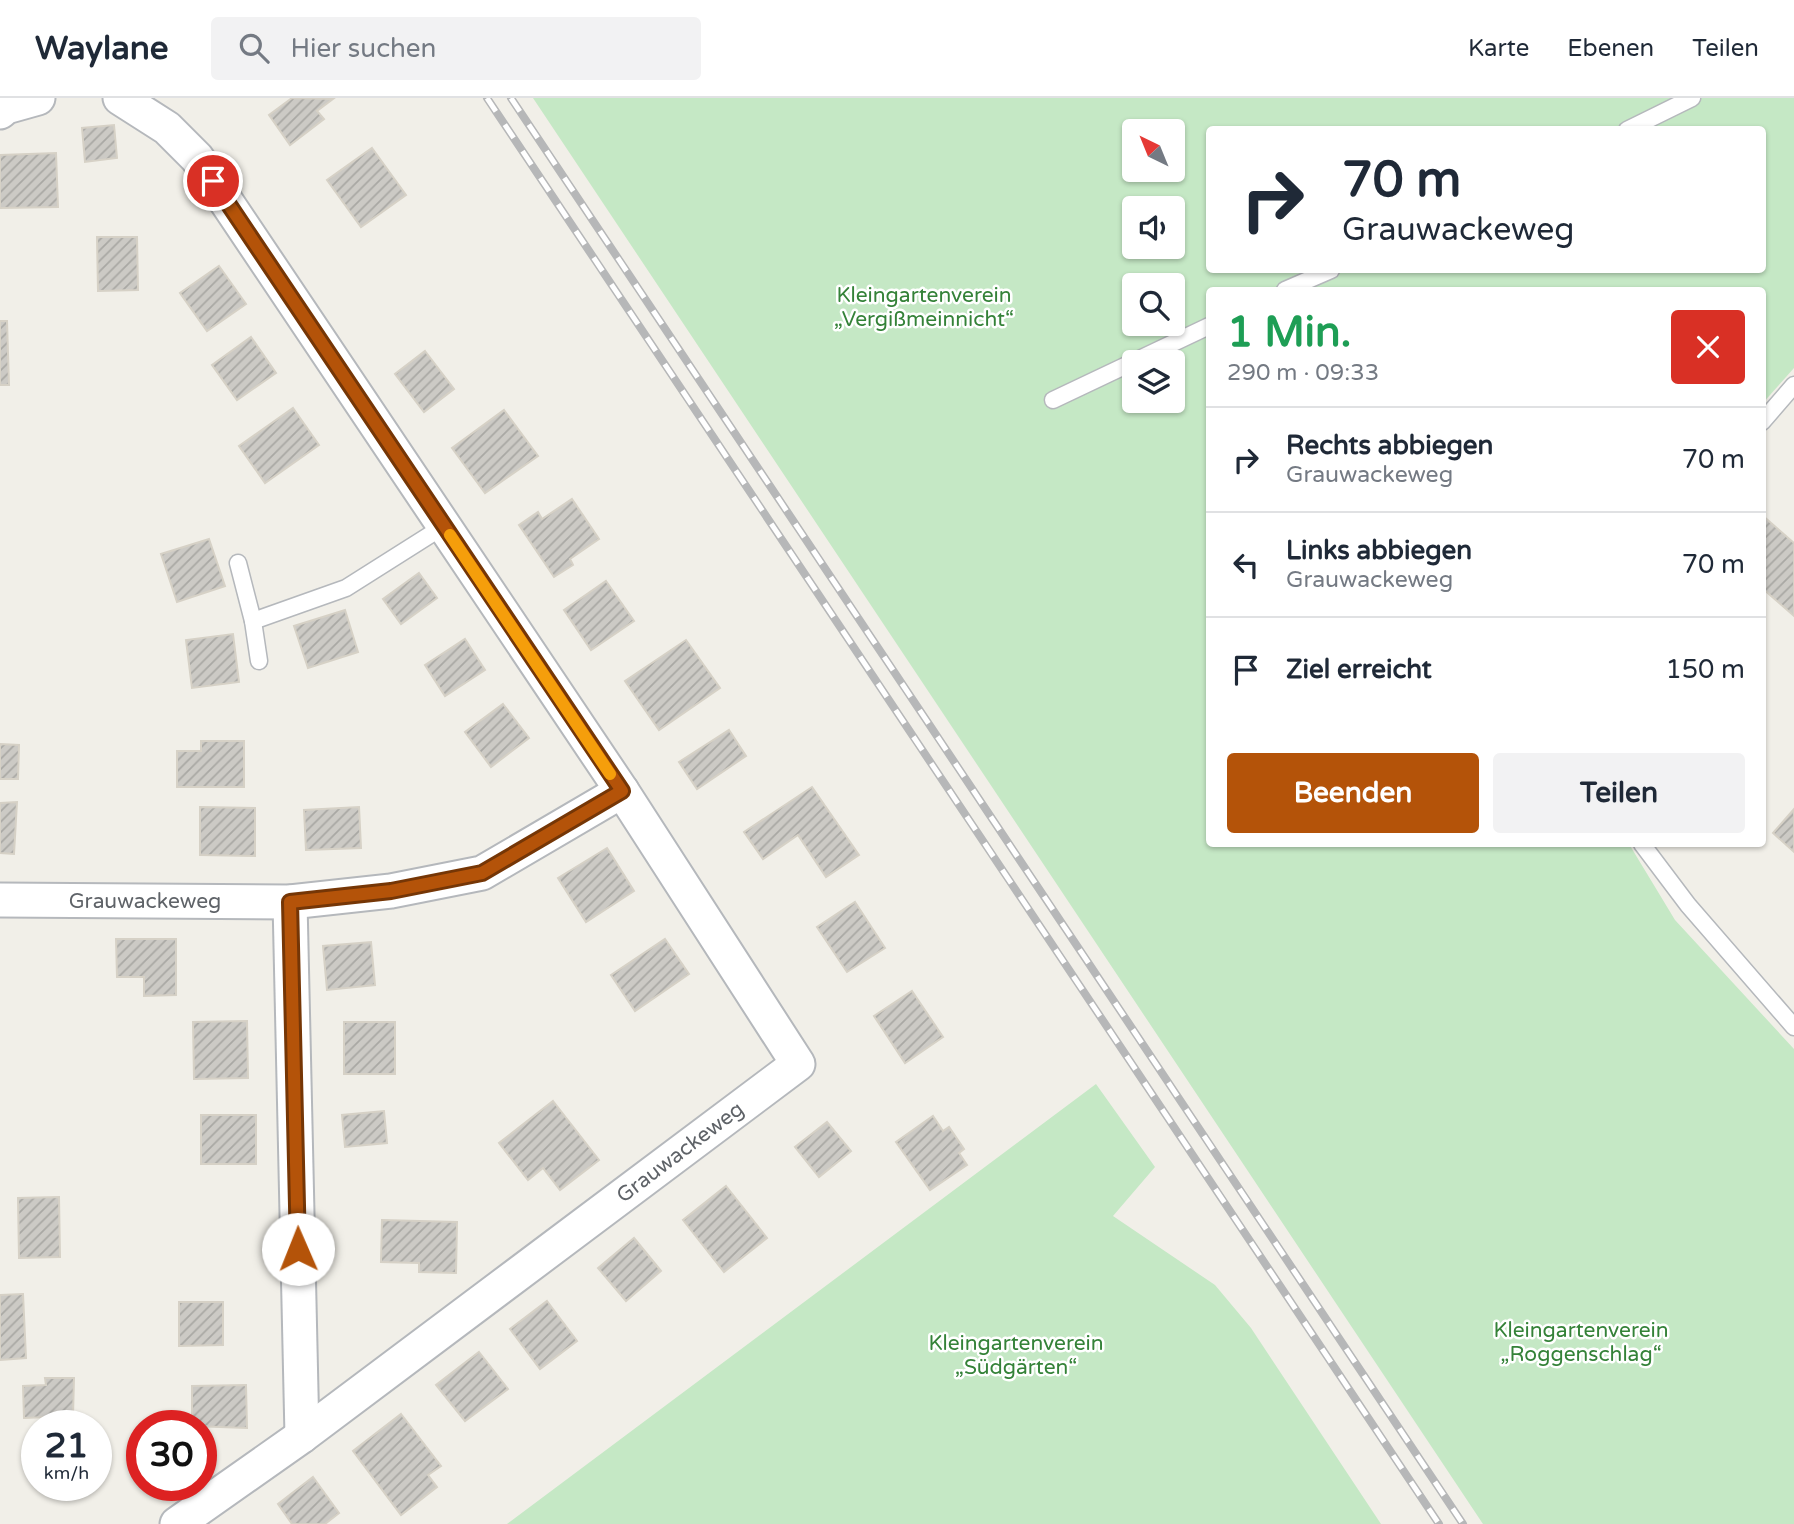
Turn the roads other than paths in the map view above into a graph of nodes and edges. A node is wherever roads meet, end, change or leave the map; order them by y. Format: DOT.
graph roads {
  1 [pos="38,98"];
  2 [pos="120,98"];
  3 [pos="1692,98"];
  4 [pos="0,112"];
  5 [pos="1635,126"];
  6 [pos="1324,273"];
  7 [pos="1292,287"];
  8 [pos="1206,327"];
  9 [pos="1794,386"];
  10 [pos="1053,400"];
  11 [pos="1766,418"];
  12 [pos="444,526"];
  13 [pos="238,563"];
  14 [pos="253,621"];
  15 [pos="259,661"];
  16 [pos="622,791"];
  17 [pos="1644,847"];
  18 [pos="0,900"];
  19 [pos="290,902"];
  20 [pos="1794,1027"];
  21 [pos="302,1436"];
  22 [pos="177,1524"];
  1 -- 4 [label="street"];
  2 -- 12 [label="street, Grauwackeweg"];
  3 -- 5 [label="lane"];
  6 -- 7 [label="lane"];
  8 -- 10 [label="lane"];
  9 -- 11 [label="lane"];
  12 -- 14 [label="lane"];
  12 -- 16 [label="street, Grauwackeweg"];
  13 -- 14 [label="lane"];
  14 -- 15 [label="lane"];
  16 -- 19 [label="street, Grauwackeweg"];
  16 -- 21 [label="street, Grauwackeweg"];
  17 -- 20 [label="lane"];
  18 -- 19 [label="street, Grauwackeweg"];
  19 -- 21 [label="street"];
  21 -- 22 [label="street, Grauwackeweg"];
}
